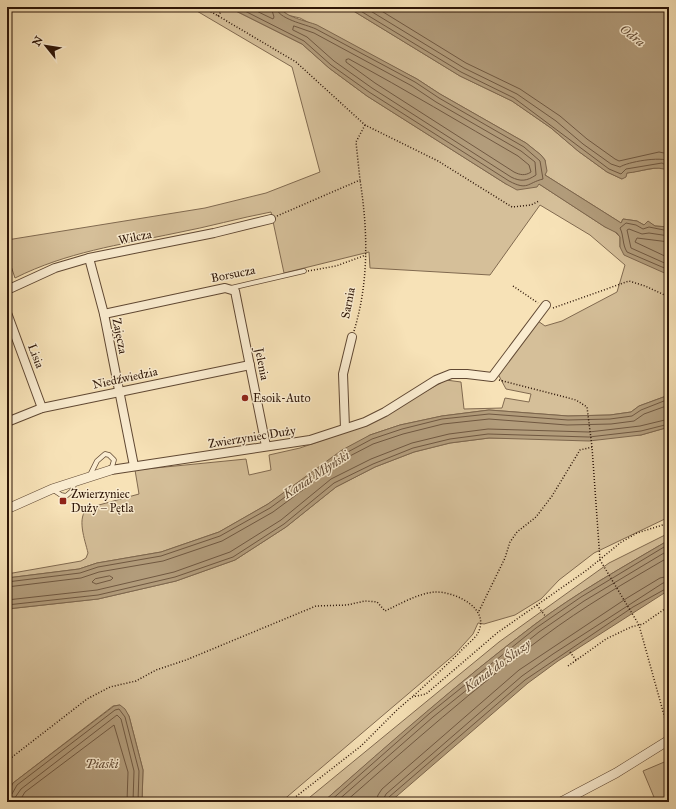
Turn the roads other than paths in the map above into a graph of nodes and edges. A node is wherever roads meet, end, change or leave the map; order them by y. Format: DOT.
graph roads {
  1 [pos="271,219"];
  2 [pos="89,258"];
  3 [pos="304,271"];
  4 [pos="231,288"];
  5 [pos="7,290"];
  6 [pos="545,306"];
  7 [pos="7,313"];
  8 [pos="104,314"];
  9 [pos="352,337"];
  10 [pos="250,365"];
  11 [pos="119,391"];
  12 [pos="42,408"];
  13 [pos="7,422"];
  14 [pos="345,428"];
  15 [pos="266,446"];
  16 [pos="134,466"];
  17 [pos="111,470"];
  18 [pos="90,476"];
  19 [pos="7,509"];
  20 [pos="669,740"];
  21 [pos="561,802"];
  1 -- 2 [label="street, Wilcza"];
  2 -- 5 [label="street, Wilcza"];
  2 -- 8 [label="street, Zajęcza"];
  3 -- 4 [label="lane, Borsucza"];
  4 -- 8 [label="street, Borsucza"];
  4 -- 10 [label="street, Jelenia"];
  6 -- 14 [label="street, Zwierzyniec Duży"];
  7 -- 12 [label="street, Lisia"];
  8 -- 11 [label="street, Zajęcza"];
  9 -- 14 [label="street, Sarnia"];
  10 -- 11 [label="street, Niedźwiedzia"];
  10 -- 15 [label="street, Jelenia"];
  11 -- 12 [label="street, Niedźwiedzia"];
  11 -- 16 [label="street, Zajęcza"];
  12 -- 13 [label="street, Niedźwiedzia"];
  14 -- 15 [label="street, Zwierzyniec Duży"];
  15 -- 16 [label="street, Zwierzyniec Duży"];
  16 -- 17 [label="street, Zwierzyniec Duży"];
  17 -- 18 [label="street, Zwierzyniec Duży"];
  17 -- 18 [label="lane"];
  18 -- 19 [label="street, Zwierzyniec Duży"];
  20 -- 21 [label="street"];
}
